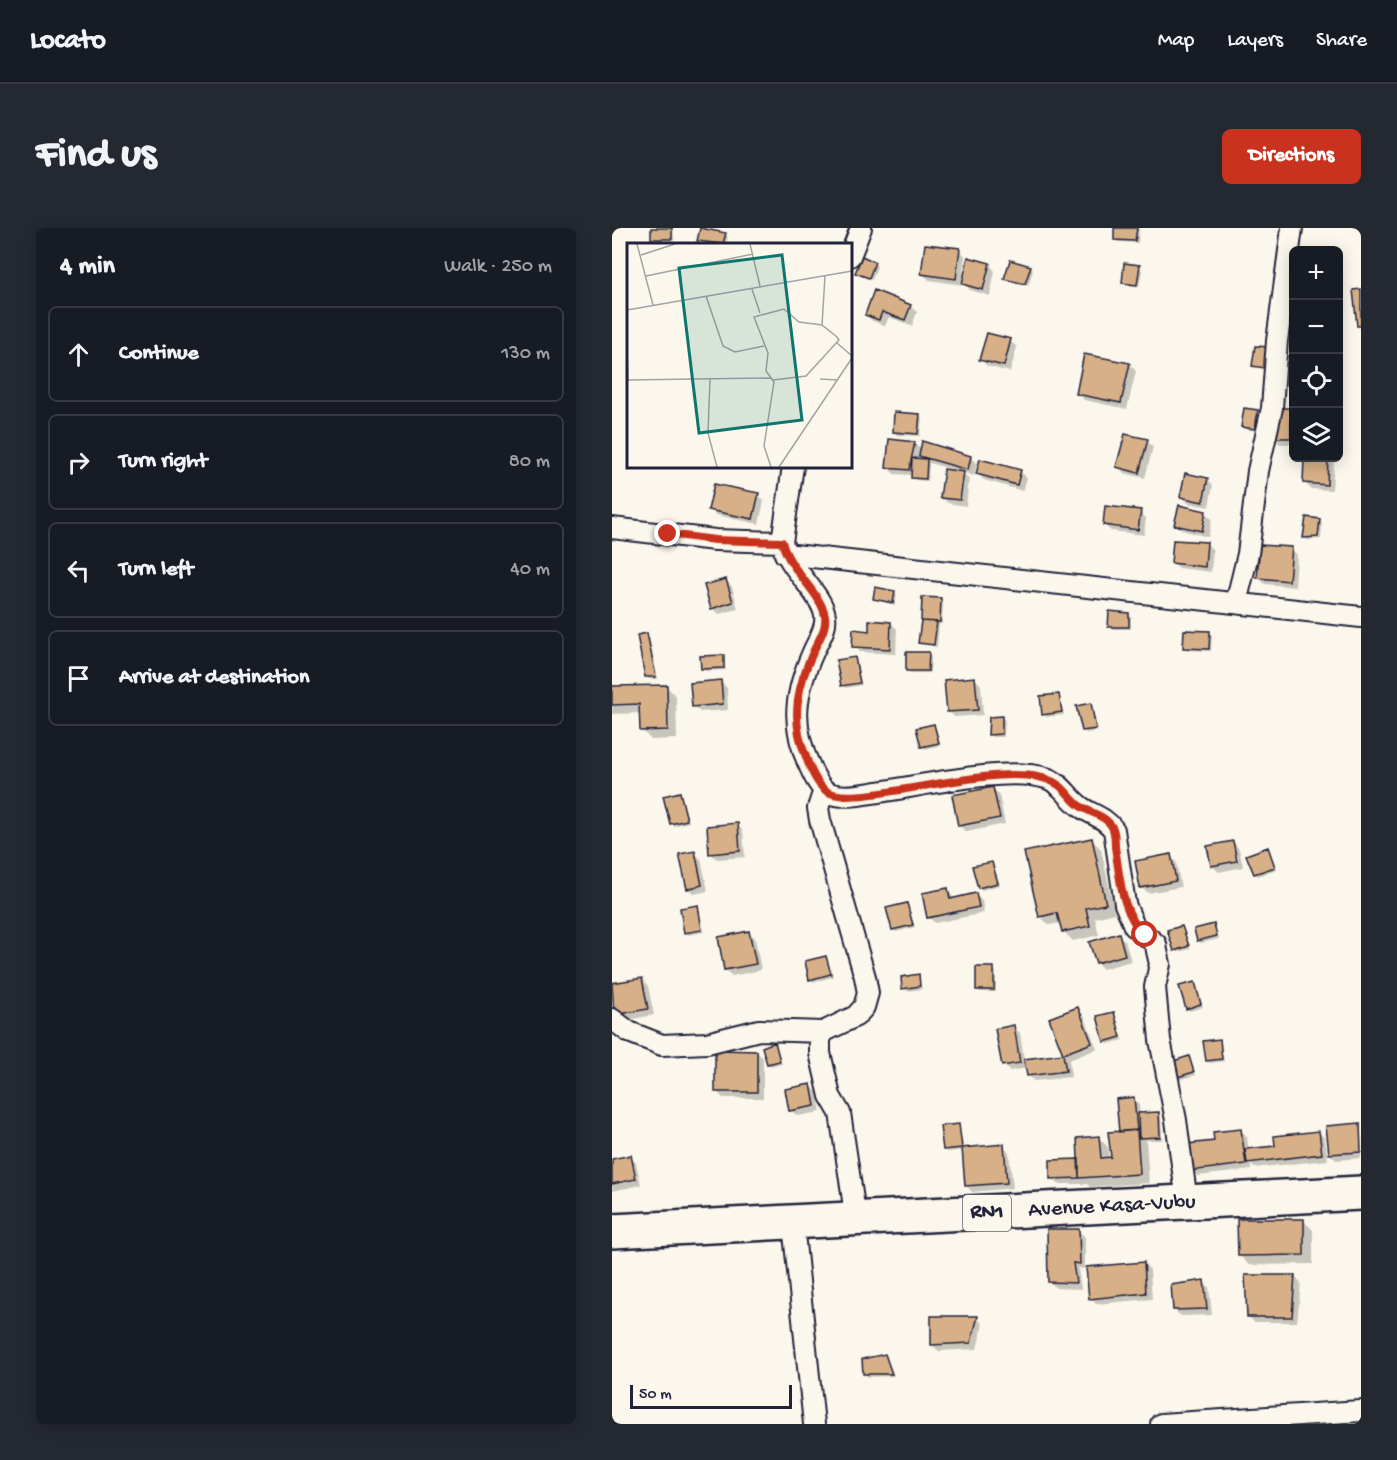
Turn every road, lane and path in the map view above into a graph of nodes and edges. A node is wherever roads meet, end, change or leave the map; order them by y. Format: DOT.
graph roads {
  1 [pos="861,228"];
  2 [pos="1292,228"];
  3 [pos="852,251"];
  4 [pos="793,468"];
  5 [pos="612,528"];
  6 [pos="784,548"];
  7 [pos="1236,603"];
  8 [pos="1361,617"];
  9 [pos="824,790"];
  10 [pos="612,1019"];
  11 [pos="823,1032"];
  12 [pos="1361,1193"];
  13 [pos="1187,1203"];
  14 [pos="856,1220"];
  15 [pos="793,1224"];
  16 [pos="612,1231"];
  17 [pos="1361,1411"];
  18 [pos="814,1424"];
  19 [pos="1161,1424"];
  1 -- 3 [label="street"];
  2 -- 7 [label="street"];
  4 -- 6 [label="street"];
  5 -- 6 [label="street"];
  6 -- 7 [label="street"];
  6 -- 9 [label="street"];
  7 -- 8 [label="street"];
  9 -- 11 [label="street"];
  9 -- 13 [label="street"];
  10 -- 11 [label="street"];
  11 -- 14 [label="street"];
  12 -- 13 [label="highway, Avenue Kasa-Vubu / RN1"];
  13 -- 14 [label="highway, Avenue Kasa-Vubu / RN1"];
  14 -- 15 [label="highway, Avenue Kasa-Vubu / RN1"];
  15 -- 16 [label="highway, Avenue Kasa-Vubu / RN1"];
  15 -- 18 [label="street"];
  17 -- 19 [label="street"];
}
